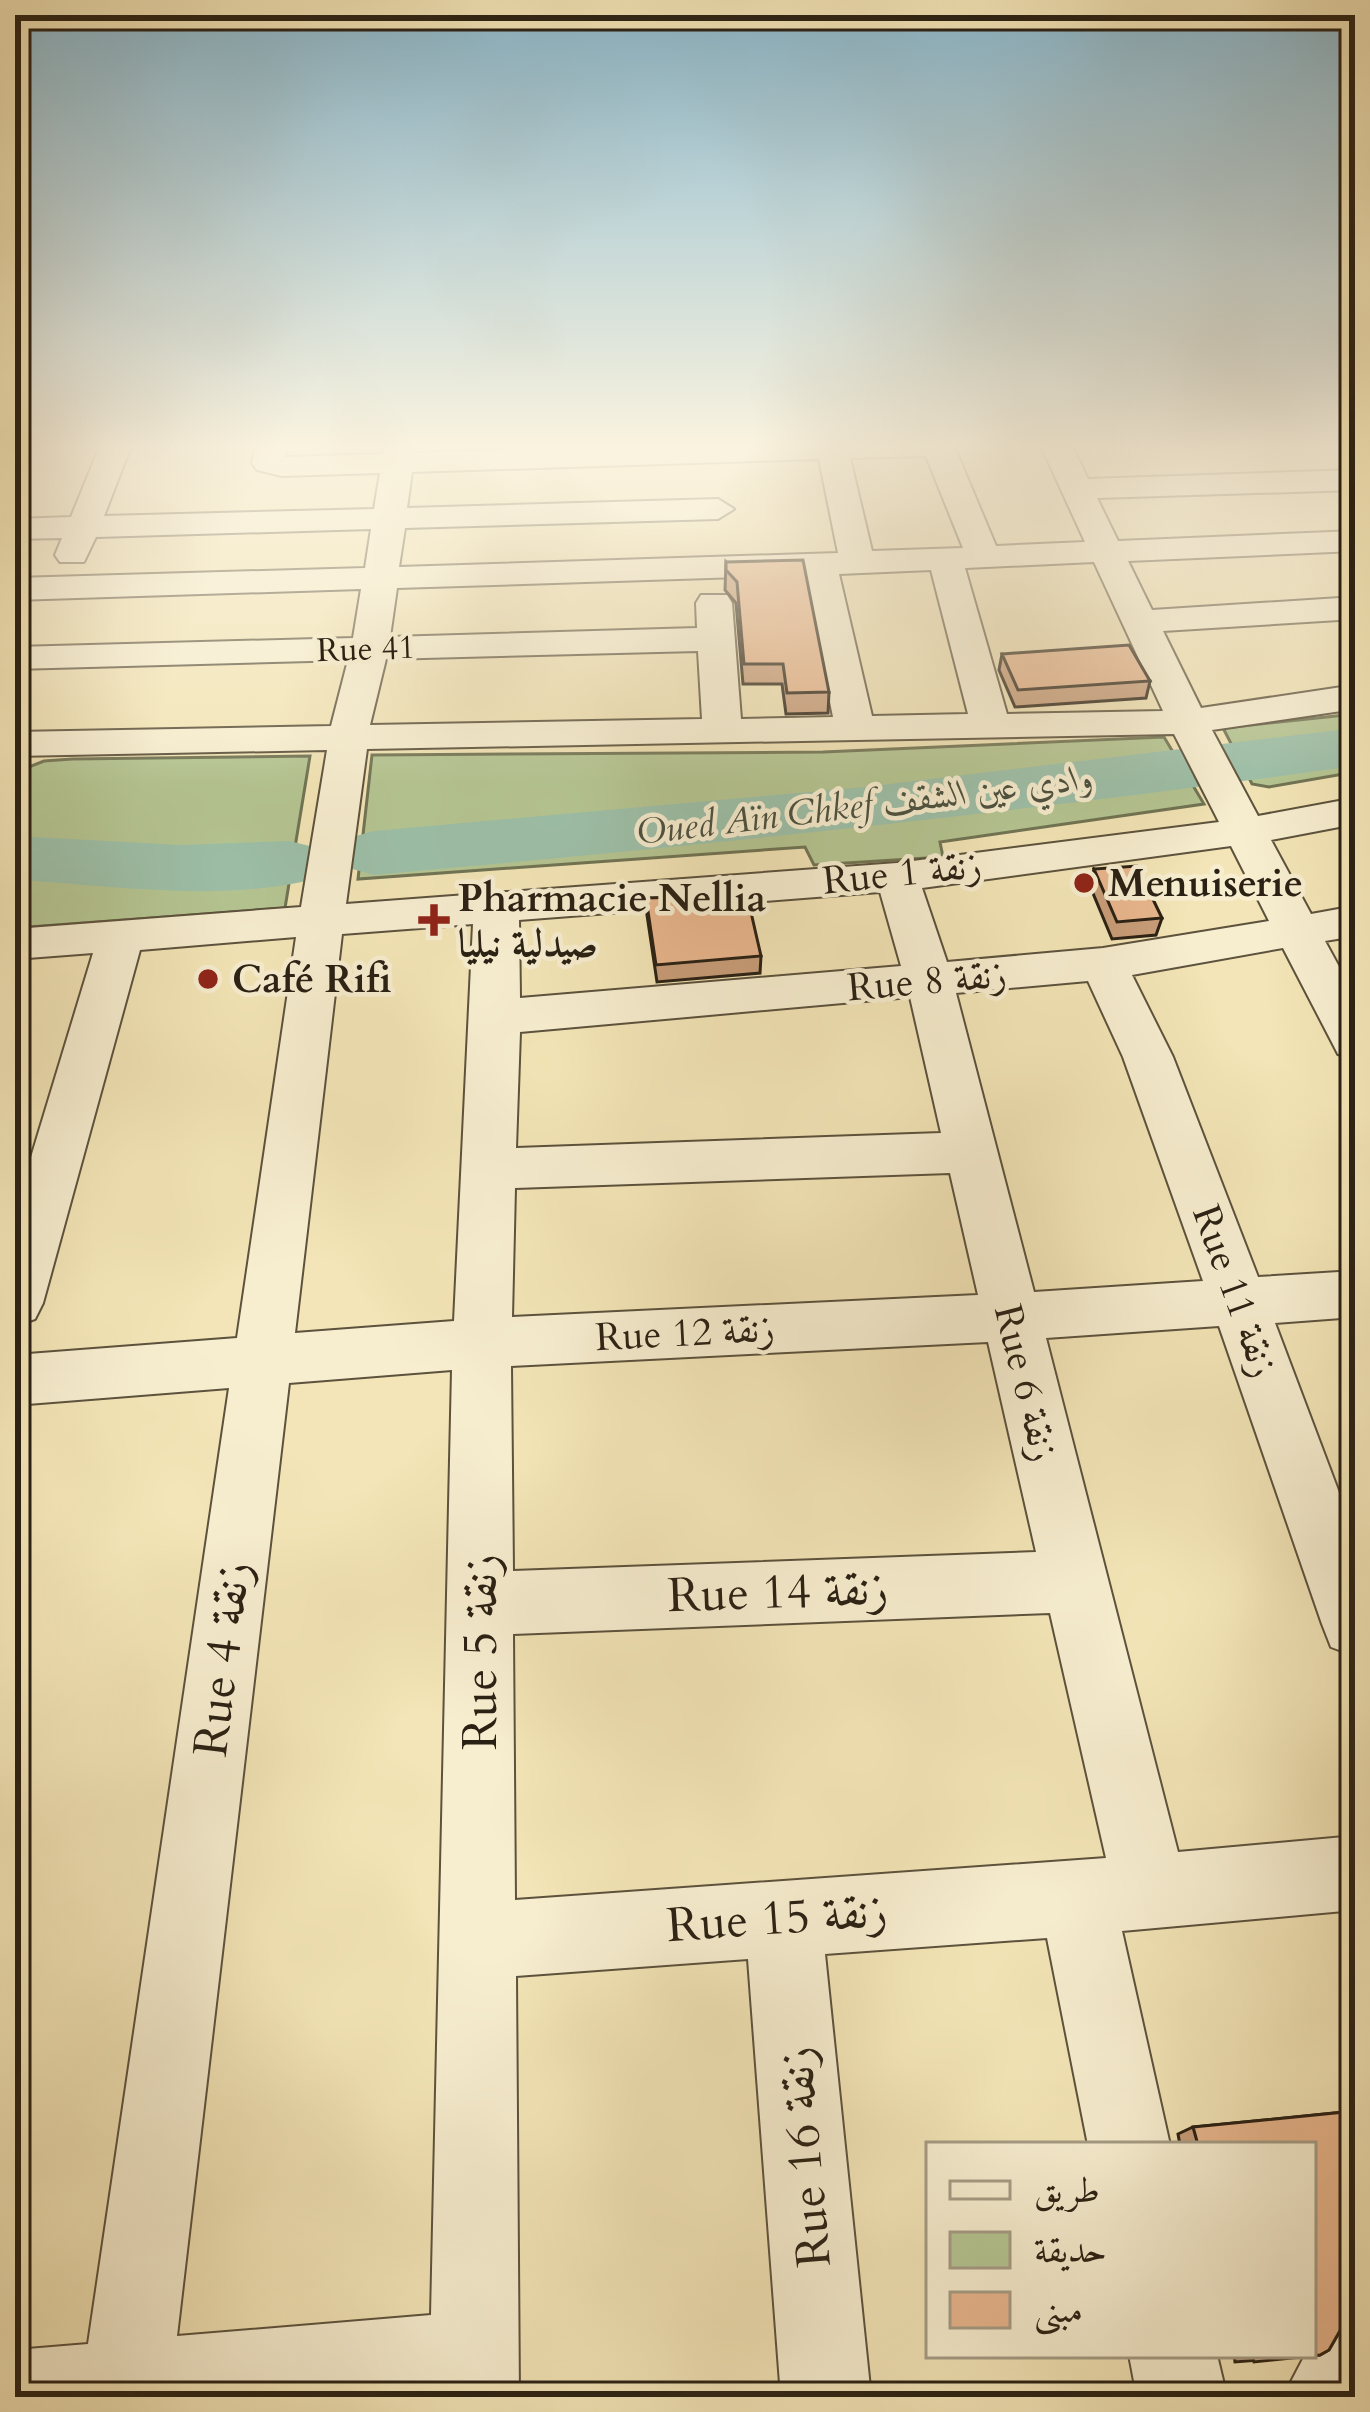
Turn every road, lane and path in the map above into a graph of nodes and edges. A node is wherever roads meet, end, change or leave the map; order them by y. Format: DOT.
graph roads {
  1 [pos="71,559"];
  2 [pos="382,559"];
  3 [pos="720,559"];
  4 [pos="838,559"];
  5 [pos="945,559"];
  6 [pos="951,559"];
  7 [pos="1109,559"];
  8 [pos="838,563"];
  9 [pos="720,567"];
  10 [pos="380,578"];
  11 [pos="57,588"];
  12 [pos="15,589"];
  13 [pos="1355,608"];
  14 [pos="1142,621"];
  15 [pos="717,639"];
  16 [pos="370,649"];
  17 [pos="22,657"];
  18 [pos="15,693"];
  19 [pos="1355,697"];
  20 [pos="991,728"];
  21 [pos="856,731"];
  22 [pos="722,732"];
  23 [pos="349,736"];
  24 [pos="15,744"];
  25 [pos="1204,750"];
  26 [pos="1355,811"];
  27 [pos="1247,831"];
  28 [pos="897,877"];
  29 [pos="496,907"];
  30 [pos="1355,921"];
  31 [pos="321,922"];
  32 [pos="1300,931"];
  33 [pos="121,937"];
  34 [pos="15,944"];
  35 [pos="1103,964"];
  36 [pos="930,982"];
  37 [pos="496,1017"];
  38 [pos="1355,1042"];
  39 [pos="973,1152"];
  40 [pos="488,1169"];
  41 [pos="1355,1294"];
  42 [pos="1238,1299"];
  43 [pos="15,1303"];
  44 [pos="1009,1317"];
  45 [pos="482,1343"];
  46 [pos="261,1360"];
  47 [pos="15,1380"];
  48 [pos="1076,1581"];
  49 [pos="480,1604"];
  50 [pos="1355,1624"];
  51 [pos="1355,1873"];
  52 [pos="1114,1895"];
  53 [pos="783,1916"];
  54 [pos="478,1941"];
  55 [pos="1129,2142"];
  56 [pos="1174,2358"];
  57 [pos="1355,2365"];
  58 [pos="474,2377"];
  59 [pos="126,2392"];
  60 [pos="15,2395"];
  61 [pos="826,2397"];
  62 [pos="1182,2397"];
  63 [pos="1328,2397"];
  1 -- 11 [label="street"];
  2 -- 10 [label="street, Rue 4 زنقة"];
  3 -- 9 [label="street"];
  4 -- 8 [label="street"];
  5 -- 6 [label="street"];
  5 -- 8 [label="street"];
  5 -- 20 [label="street"];
  7 -- 14 [label="street"];
  8 -- 9 [label="street"];
  8 -- 21 [label="street"];
  9 -- 10 [label="street"];
  9 -- 15 [label="street"];
  10 -- 11 [label="street"];
  10 -- 16 [label="street, Rue 4 زنقة"];
  11 -- 12 [label="street"];
  11 -- 17 [label="street"];
  13 -- 14 [label="street"];
  14 -- 25 [label="street"];
  15 -- 16 [label="street, Rue 41"];
  15 -- 22 [label="street"];
  16 -- 17 [label="street, Rue 41"];
  16 -- 23 [label="street, Rue 4 زنقة"];
  17 -- 18 [label="street"];
  19 -- 25 [label="street"];
  20 -- 21 [label="street"];
  20 -- 25 [label="street"];
  21 -- 22 [label="street"];
  22 -- 23 [label="street"];
  23 -- 24 [label="street"];
  23 -- 31 [label="street, Rue 4 زنقة"];
  25 -- 27 [label="street"];
  26 -- 27 [label="street, Rue 1 زنقة"];
  27 -- 28 [label="street, Rue 1 زنقة"];
  27 -- 32 [label="street"];
  28 -- 29 [label="street, Rue 1 زنقة"];
  28 -- 36 [label="street, Rue 6 زنقة"];
  29 -- 31 [label="street, Rue 1 زنقة"];
  29 -- 37 [label="street, Rue 5 زنقة"];
  30 -- 32 [label="street, Rue 8 زنقة"];
  31 -- 33 [label="street, Rue 1 زنقة"];
  31 -- 46 [label="street, Rue 4 زنقة"];
  32 -- 35 [label="street, Rue 8 زنقة"];
  32 -- 38 [label="street"];
  33 -- 34 [label="street, Rue 1 زنقة"];
  33 -- 43 [label="street"];
  35 -- 36 [label="street, Rue 8 زنقة"];
  35 -- 42 [label="street, Rue 11 زنقة"];
  36 -- 37 [label="street, Rue 8 زنقة"];
  36 -- 39 [label="street, Rue 6 زنقة"];
  37 -- 40 [label="street, Rue 5 زنقة"];
  39 -- 40 [label="street"];
  39 -- 44 [label="street, Rue 6 زنقة"];
  40 -- 45 [label="street, Rue 5 زنقة"];
  41 -- 42 [label="street, Rue 12 زنقة"];
  42 -- 44 [label="street, Rue 12 زنقة"];
  42 -- 50 [label="street, Rue 11 زنقة"];
  44 -- 45 [label="street, Rue 12 زنقة"];
  44 -- 48 [label="street, Rue 6 زنقة"];
  45 -- 46 [label="street, Rue 12 زنقة"];
  45 -- 49 [label="street, Rue 5 زنقة"];
  46 -- 47 [label="street, Rue 12 زنقة"];
  46 -- 59 [label="street, Rue 4 زنقة"];
  48 -- 49 [label="street, Rue 14 زنقة"];
  48 -- 52 [label="street, Rue 6 زنقة"];
  49 -- 54 [label="street, Rue 5 زنقة"];
  51 -- 52 [label="street, Rue 15 زنقة"];
  52 -- 53 [label="street, Rue 15 زنقة"];
  52 -- 55 [label="street"];
  53 -- 54 [label="street, Rue 15 زنقة"];
  53 -- 61 [label="street, Rue 16 زنقة"];
  54 -- 58 [label="street, Rue 5 زنقة"];
  56 -- 62 [label="street"];
  57 -- 63 [label="street"];
  58 -- 59 [label="street"];
  59 -- 60 [label="street"];
}
